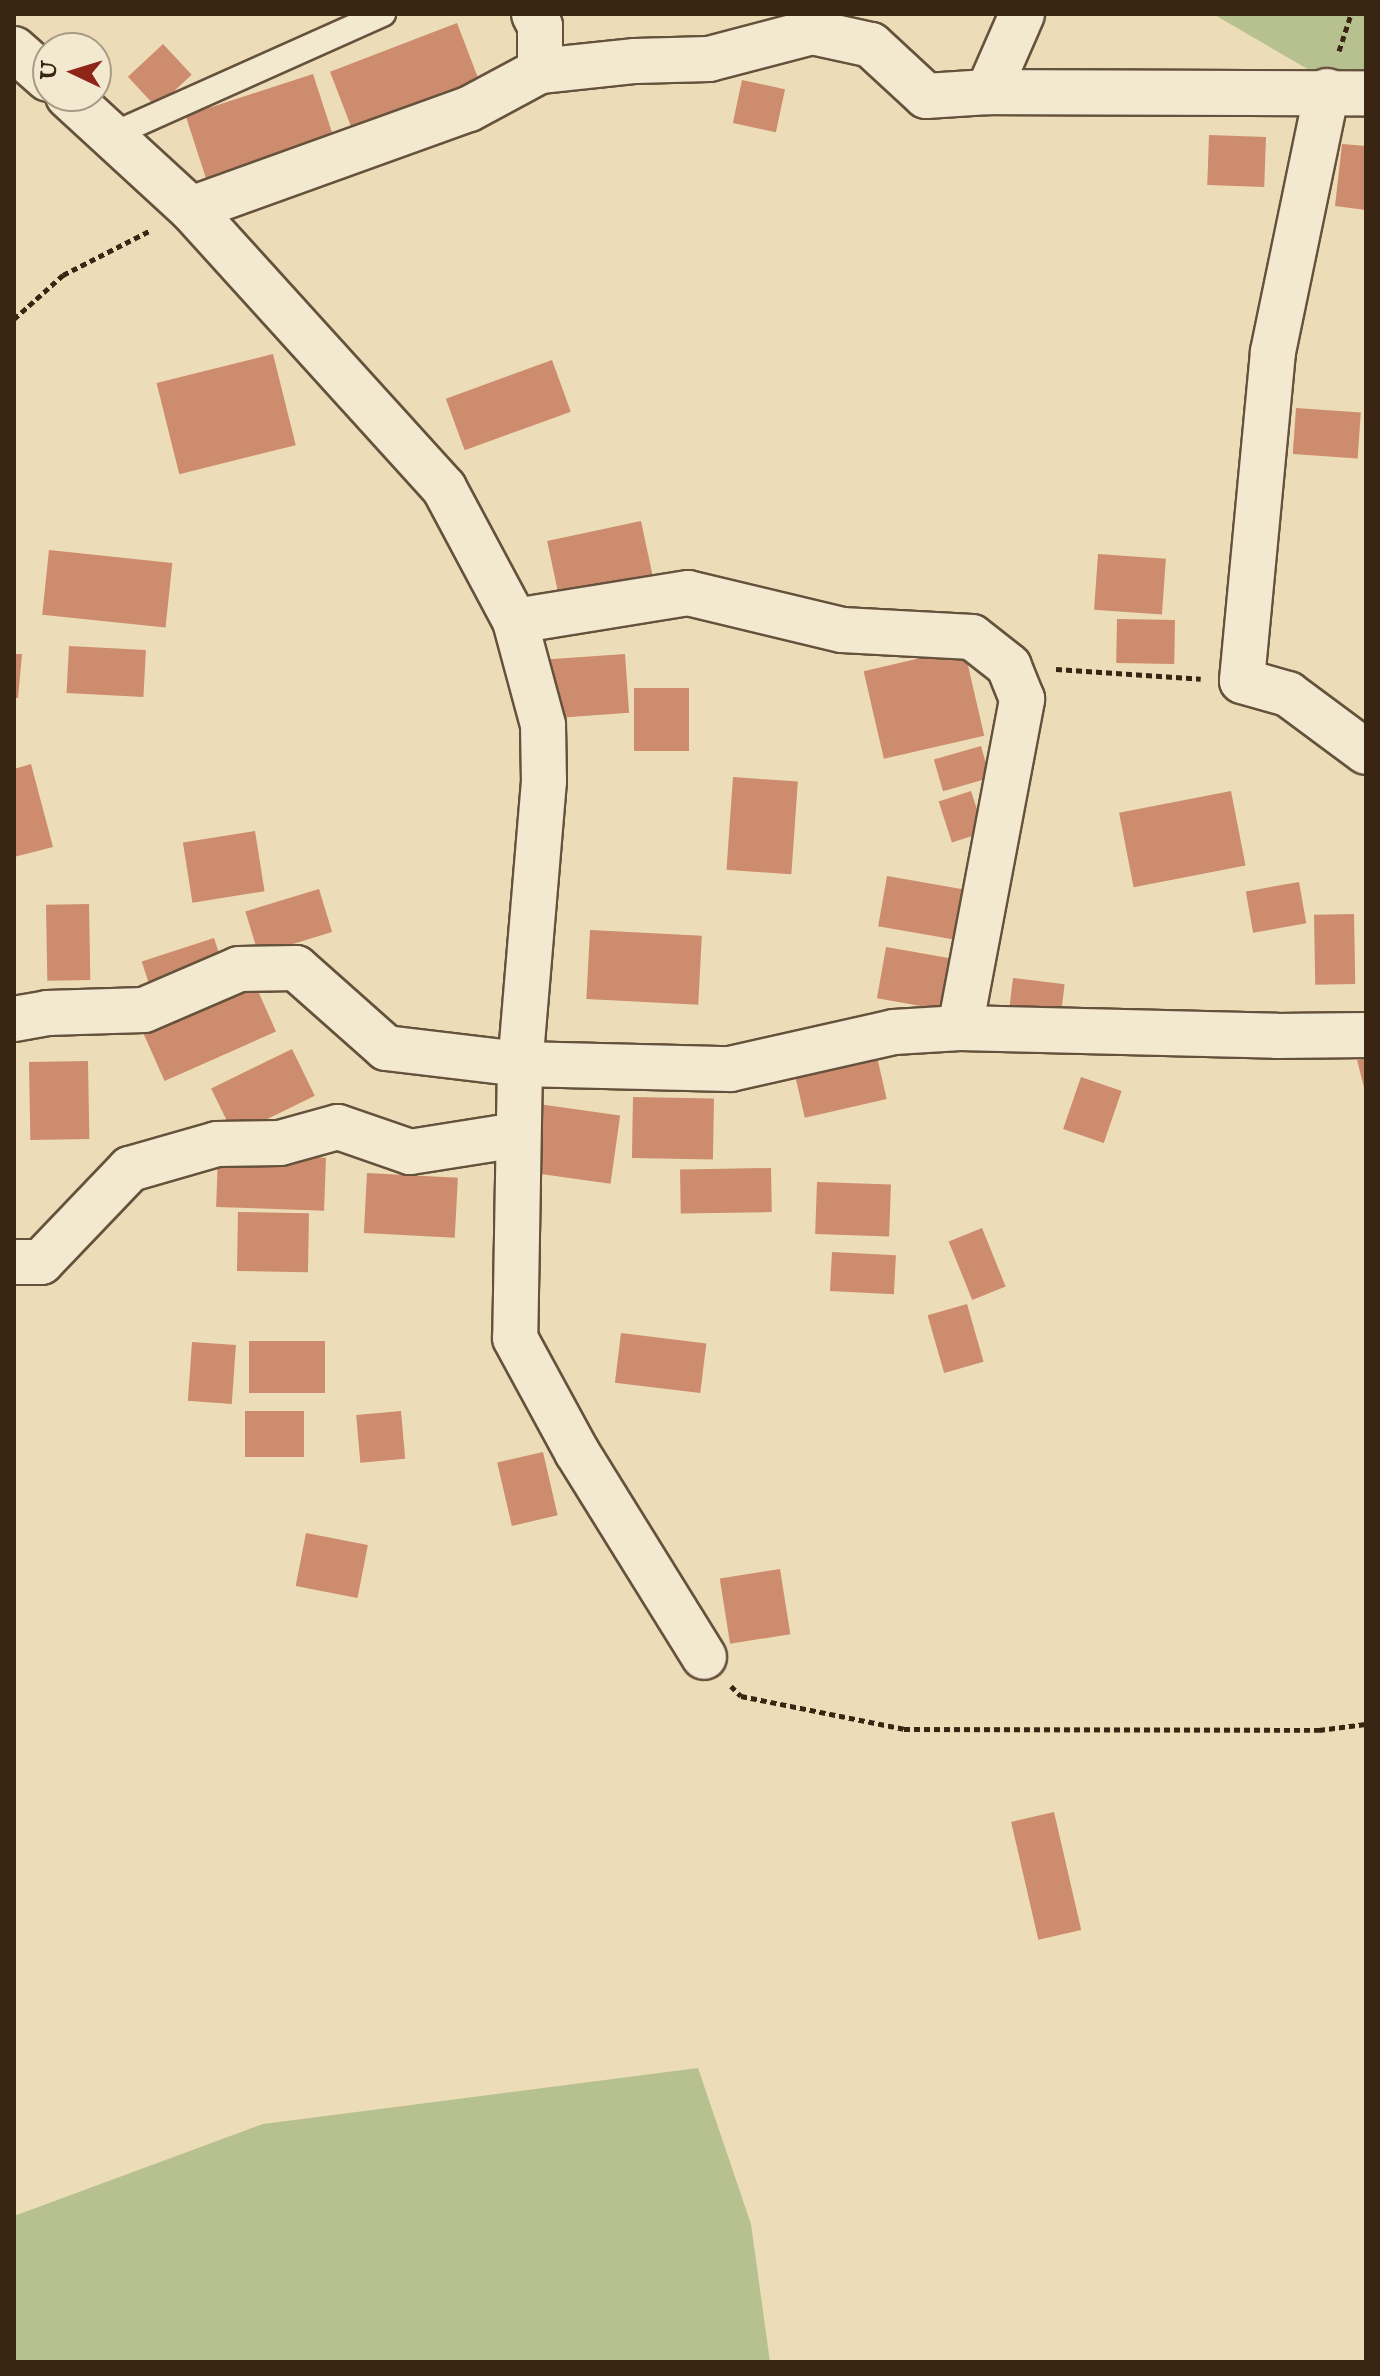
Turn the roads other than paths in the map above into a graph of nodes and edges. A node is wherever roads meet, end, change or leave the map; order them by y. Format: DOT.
graph roads {
  1 [pos="383,14"];
  2 [pos="534,14"];
  3 [pos="1022,14"];
  4 [pos="14,49"];
  5 [pos="32,65"];
  6 [pos="540,71"];
  7 [pos="988,92"];
  8 [pos="1346,92"];
  9 [pos="86,112"];
  10 [pos="112,135"];
  11 [pos="191,209"];
  12 [pos="515,621"];
  13 [pos="1366,752"];
  14 [pos="14,1019"];
  15 [pos="960,1028"];
  16 [pos="1366,1035"];
  17 [pos="520,1064"];
  18 [pos="517,1135"];
  19 [pos="14,1262"];
  20 [pos="704,1657"];
  1 -- 10 [label="lane"];
  2 -- 6 [label="street"];
  3 -- 7 [label="street"];
  4 -- 5 [label="street"];
  6 -- 7 [label="street"];
  6 -- 11 [label="street"];
  7 -- 8 [label="street"];
  8 -- 13 [label="street"];
  9 -- 10 [label="street"];
  10 -- 11 [label="street"];
  11 -- 12 [label="street"];
  12 -- 15 [label="street"];
  12 -- 17 [label="street"];
  14 -- 17 [label="street"];
  15 -- 16 [label="street"];
  15 -- 17 [label="street"];
  17 -- 18 [label="street"];
  18 -- 19 [label="street"];
  18 -- 20 [label="street"];
}
